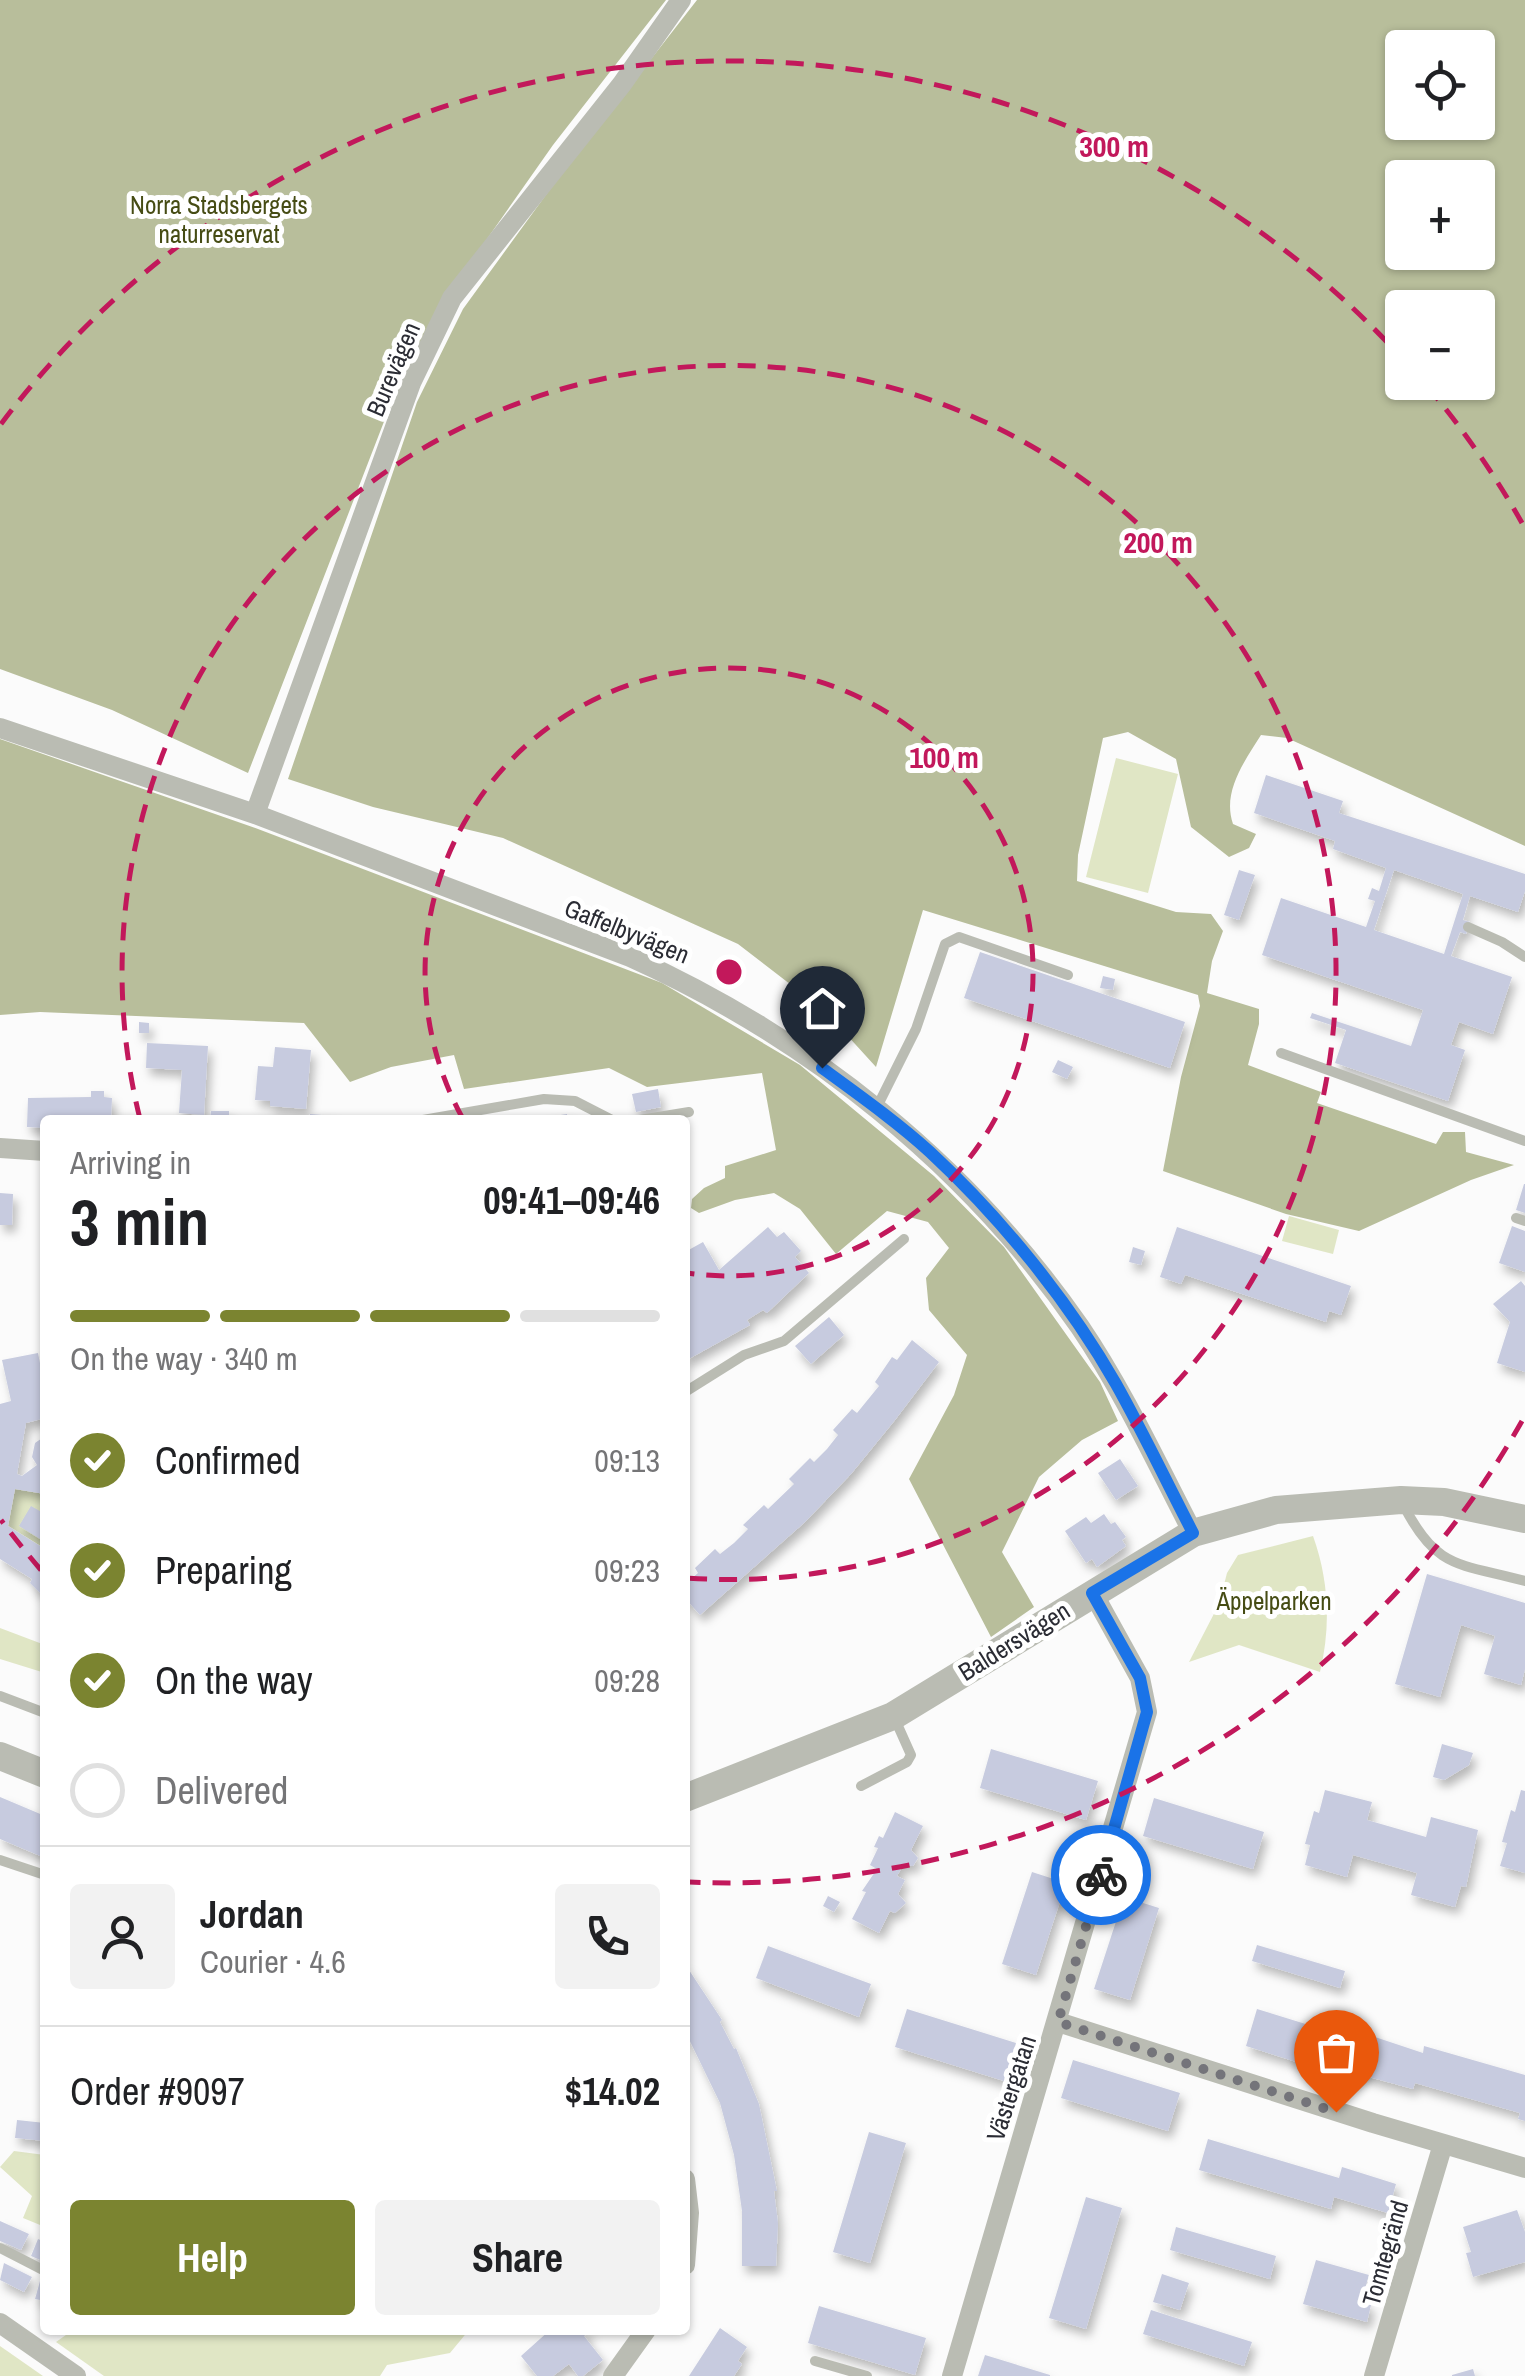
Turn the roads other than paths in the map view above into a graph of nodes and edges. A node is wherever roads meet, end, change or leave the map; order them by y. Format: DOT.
graph roads {
  1 [pos="682,0"];
  2 [pos="0,728"];
  3 [pos="255,814"];
  4 [pos="1468,927"];
  5 [pos="1525,957"];
  6 [pos="1068,975"];
  7 [pos="1281,1054"];
  8 [pos="876,1108"];
  9 [pos="689,1112"];
  10 [pos="452,1115"];
  11 [pos="602,1115"];
  12 [pos="671,1115"];
  13 [pos="1525,1141"];
  14 [pos="0,1148"];
  15 [pos="40,1150"];
  16 [pos="904,1239"];
  17 [pos="690,1389"];
  18 [pos="1402,1500"];
  19 [pos="1525,1519"];
  20 [pos="1193,1533"];
  21 [pos="1525,1581"];
  22 [pos="1092,1593"];
  23 [pos="0,1696"];
  24 [pos="40,1711"];
  25 [pos="894,1716"];
  26 [pos="0,1756"];
  27 [pos="40,1772"];
  28 [pos="861,1786"];
  29 [pos="690,1796"];
  30 [pos="0,1860"];
  31 [pos="40,1873"];
  32 [pos="1058,2022"];
  33 [pos="1443,2144"];
  34 [pos="1525,2168"];
  35 [pos="0,2248"];
  36 [pos="40,2268"];
  37 [pos="0,2324"];
  38 [pos="642,2335"];
  39 [pos="815,2362"];
  40 [pos="76,2376"];
  41 [pos="613,2376"];
  42 [pos="868,2376"];
  43 [pos="952,2376"];
  44 [pos="1374,2376"];
  1 -- 3 [label="street, Burevägen"];
  2 -- 3 [label="street, Gaffelbyvägen"];
  3 -- 8 [label="street, Gaffelbyvägen"];
  4 -- 5 [label="lane"];
  6 -- 8 [label="lane"];
  7 -- 13 [label="lane"];
  8 -- 20 [label="street, Gaffelbyvägen"];
  9 -- 12 [label="lane"];
  10 -- 11 [label="lane"];
  14 -- 15 [label="street"];
  16 -- 17 [label="lane"];
  18 -- 19 [label="street, Baldersvägen"];
  18 -- 20 [label="street, Baldersvägen"];
  18 -- 21 [label="lane"];
  20 -- 22 [label="street, Baldersvägen"];
  22 -- 25 [label="street, Baldersvägen"];
  22 -- 32 [label="street, Västergatan"];
  23 -- 24 [label="lane"];
  25 -- 28 [label="lane"];
  25 -- 29 [label="street, Baldersvägen"];
  26 -- 27 [label="street"];
  30 -- 31 [label="lane"];
  32 -- 33 [label="street"];
  32 -- 43 [label="street, Västergatan"];
  33 -- 34 [label="street"];
  33 -- 44 [label="street, Tomtegränd"];
  35 -- 36 [label="lane"];
  37 -- 40 [label="street"];
  38 -- 41 [label="street"];
  39 -- 42 [label="lane"];
}
